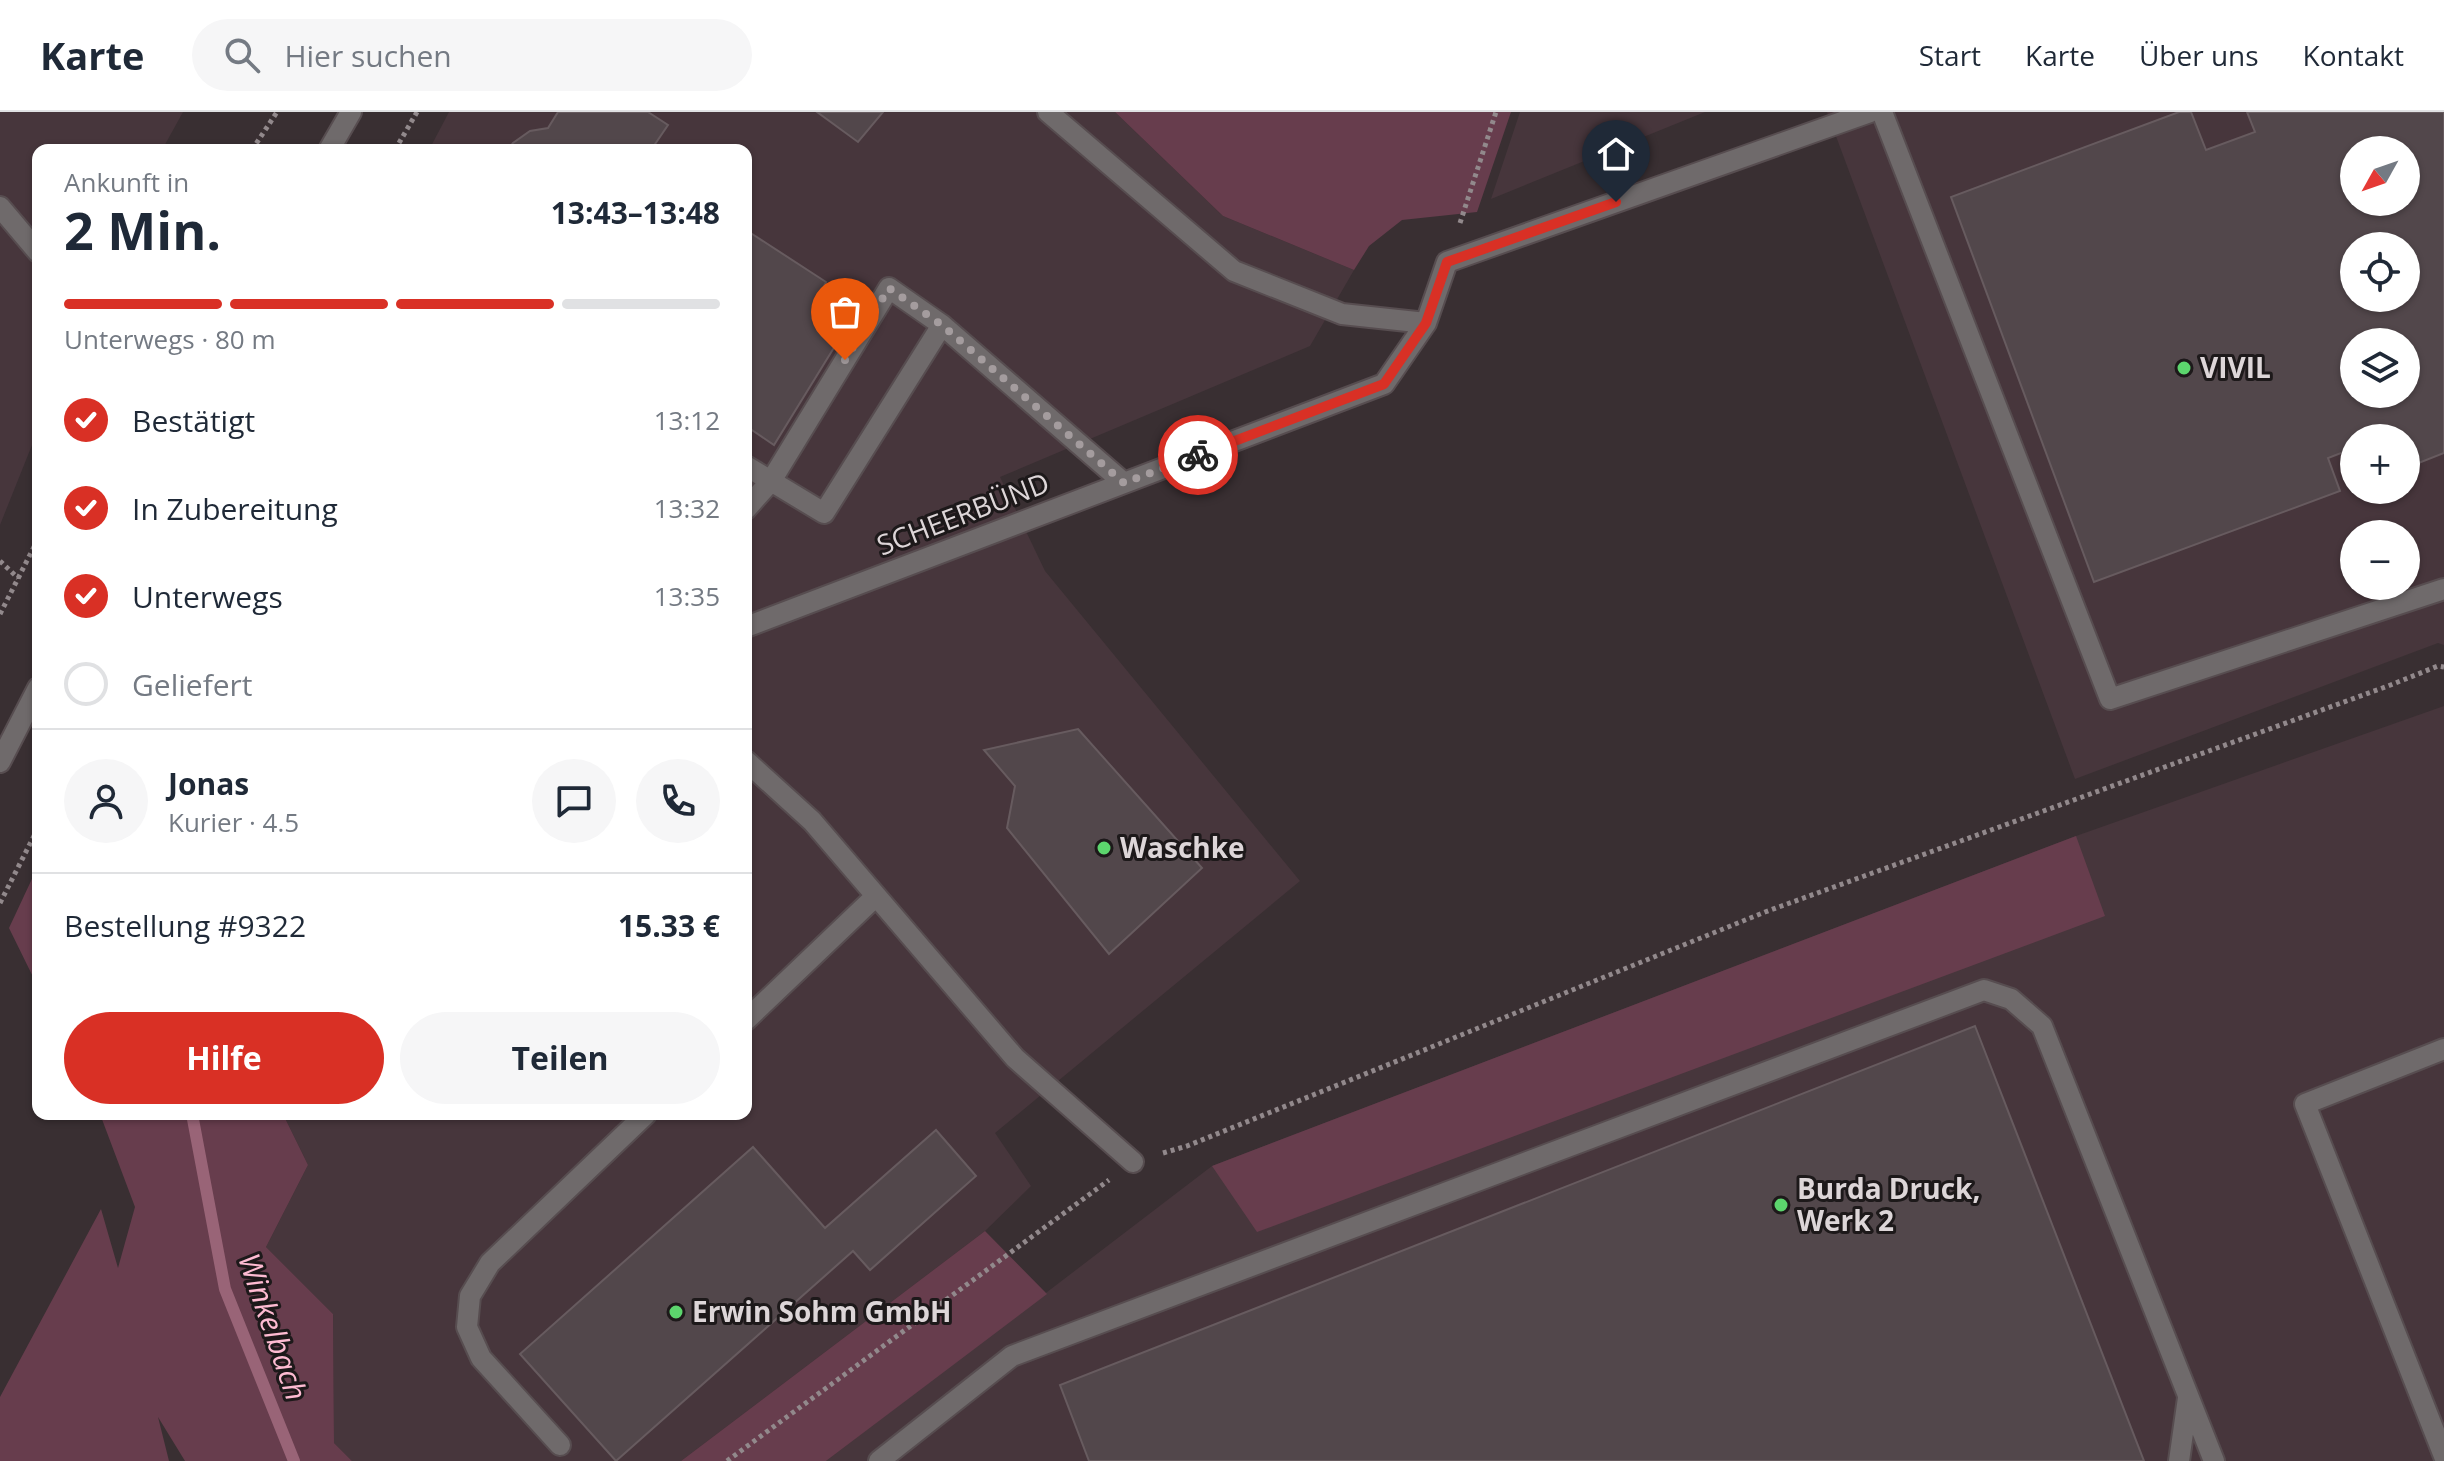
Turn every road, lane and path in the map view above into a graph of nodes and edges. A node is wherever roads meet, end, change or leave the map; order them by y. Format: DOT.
graph roads {
  1 [pos="277,112"];
  2 [pos="351,112"];
  3 [pos="417,112"];
  4 [pos="1048,112"];
  5 [pos="1496,112"];
  6 [pos="1870,112"];
  7 [pos="1882,112"];
  8 [pos="256,144"];
  9 [pos="332,144"];
  10 [pos="398,144"];
  11 [pos="0,207"];
  12 [pos="32,245"];
  13 [pos="1447,262"];
  14 [pos="1426,323"];
  15 [pos="942,325"];
  16 [pos="752,470"];
  17 [pos="771,481"];
  18 [pos="1124,483"];
  19 [pos="752,502"];
  20 [pos="32,551"];
  21 [pos="0,561"];
  22 [pos="18,578"];
  23 [pos="2444,589"];
  24 [pos="0,614"];
  25 [pos="752,625"];
  26 [pos="2444,667"];
  27 [pos="32,700"];
  28 [pos="0,762"];
  29 [pos="752,766"];
  30 [pos="32,840"];
  31 [pos="876,896"];
  32 [pos="0,903"];
  33 [pos="752,1014"];
  34 [pos="2444,1049"];
  35 [pos="640,1120"];
  36 [pos="1133,1162"];
  37 [pos="2188,1397"];
  38 [pos="560,1445"];
  39 [pos="2444,1456"];
  40 [pos="727,1461"];
  41 [pos="879,1461"];
  42 [pos="2179,1461"];
  43 [pos="2214,1461"];
  1 -- 8 [label="path"];
  2 -- 9 [label="street"];
  3 -- 10 [label="path"];
  4 -- 14 [label="street"];
  5 -- 13 [label="path"];
  6 -- 13 [label="street"];
  7 -- 23 [label="street"];
  11 -- 12 [label="street"];
  13 -- 14 [label="street, SCHEERBÜND"];
  14 -- 18 [label="street, SCHEERBÜND"];
  15 -- 17 [label="street"];
  15 -- 17 [label="street"];
  15 -- 18 [label="street"];
  16 -- 17 [label="street"];
  17 -- 19 [label="street"];
  18 -- 25 [label="street, SCHEERBÜND"];
  20 -- 22 [label="path"];
  21 -- 22 [label="path"];
  22 -- 24 [label="path"];
  26 -- 36 [label="path"];
  27 -- 28 [label="street"];
  29 -- 31 [label="street"];
  30 -- 32 [label="path"];
  31 -- 33 [label="street"];
  31 -- 36 [label="street"];
  34 -- 39 [label="street"];
  35 -- 38 [label="street"];
  36 -- 40 [label="path"];
  37 -- 41 [label="street"];
  37 -- 42 [label="street"];
  37 -- 43 [label="street"];
}
